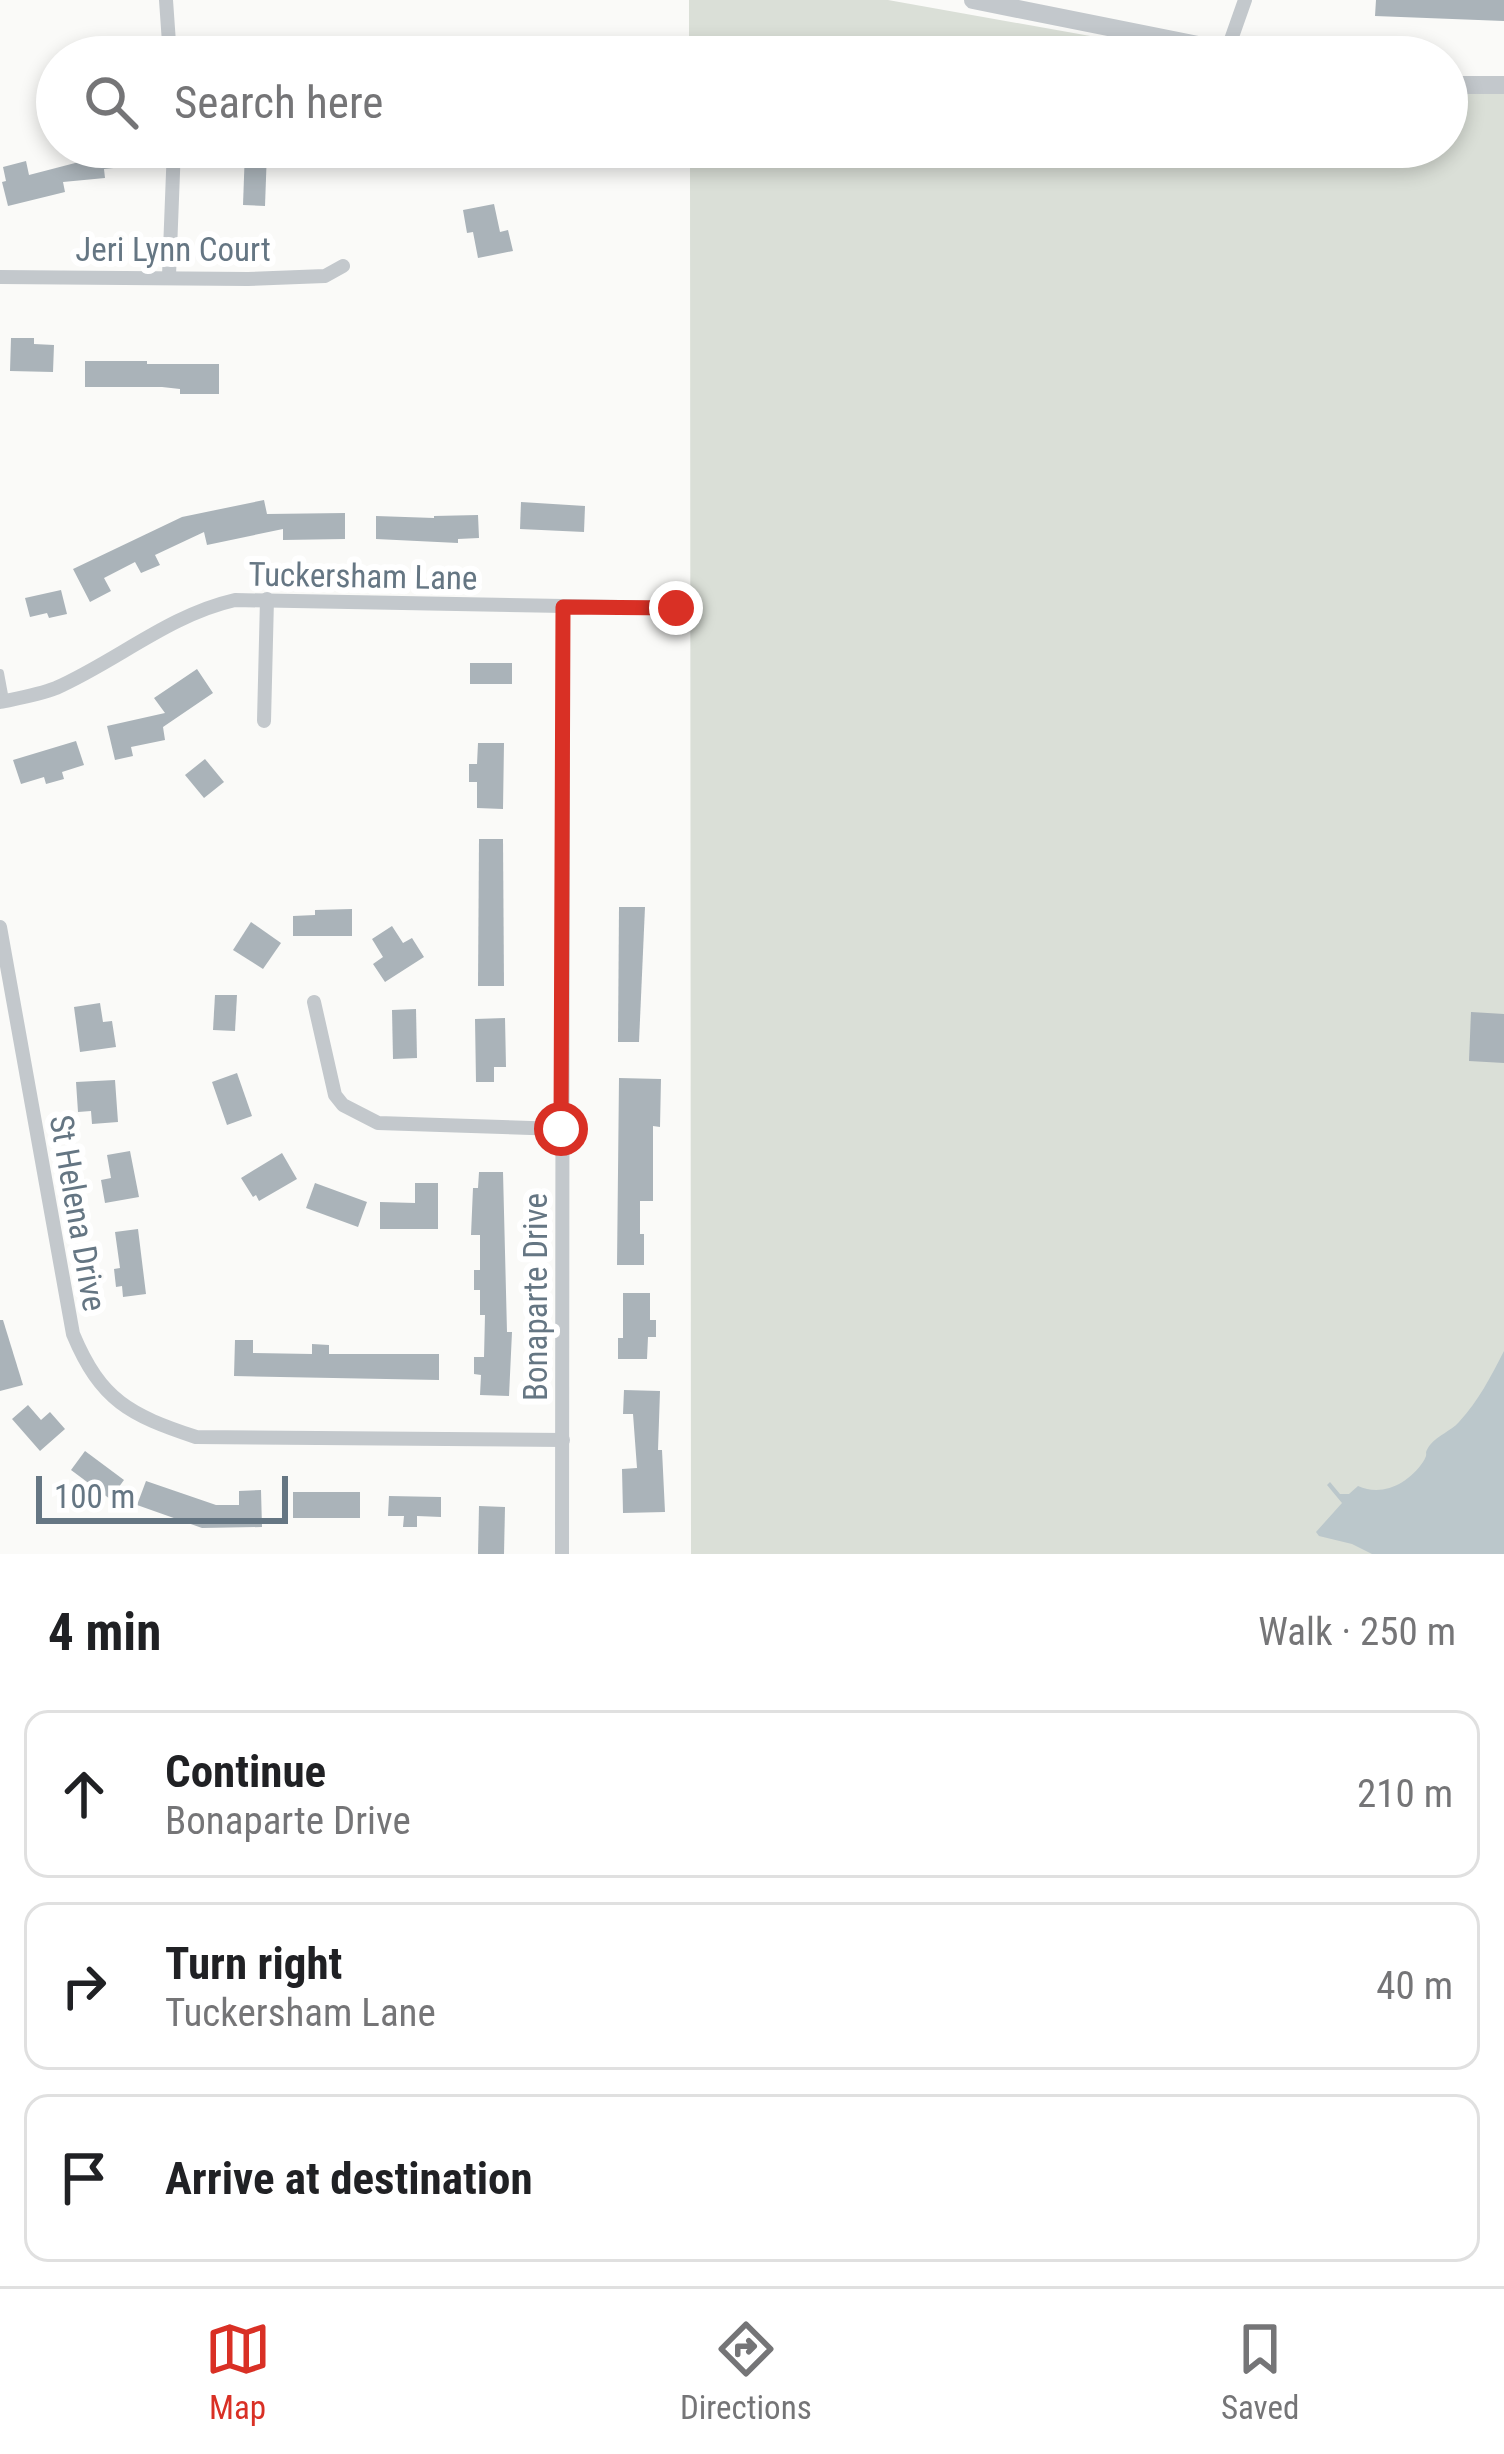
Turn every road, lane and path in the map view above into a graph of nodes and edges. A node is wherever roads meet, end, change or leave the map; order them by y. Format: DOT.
graph roads {
  1 [pos="166,0"];
  2 [pos="973,0"];
  3 [pos="1245,0"];
  4 [pos="169,36"];
  5 [pos="1152,36"];
  6 [pos="1232,36"];
  7 [pos="1468,85"];
  8 [pos="1504,85"];
  9 [pos="172,168"];
  10 [pos="343,266"];
  11 [pos="169,276"];
  12 [pos="0,277"];
  13 [pos="267,599"];
  14 [pos="563,607"];
  15 [pos="676,608"];
  16 [pos="0,674"];
  17 [pos="3,702"];
  18 [pos="264,721"];
  19 [pos="0,927"];
  20 [pos="314,1002"];
  21 [pos="561,1129"];
  22 [pos="563,1440"];
  23 [pos="562,1554"];
  1 -- 4 [label="street"];
  2 -- 5 [label="street"];
  3 -- 6 [label="street"];
  7 -- 8 [label="street"];
  9 -- 11 [label="street"];
  10 -- 11 [label="street, Jeri Lynn Court"];
  11 -- 12 [label="street, Jeri Lynn Court"];
  13 -- 14 [label="street, Tuckersham Lane"];
  13 -- 17 [label="street, Tuckersham Lane"];
  13 -- 18 [label="street"];
  14 -- 15 [label="street, Tuckersham Lane"];
  14 -- 21 [label="street, Bonaparte Drive"];
  16 -- 17 [label="lane"];
  19 -- 22 [label="street, St Helena Drive"];
  20 -- 21 [label="street"];
  21 -- 22 [label="street, Bonaparte Drive"];
  22 -- 23 [label="street, Bonaparte Drive"];
}
